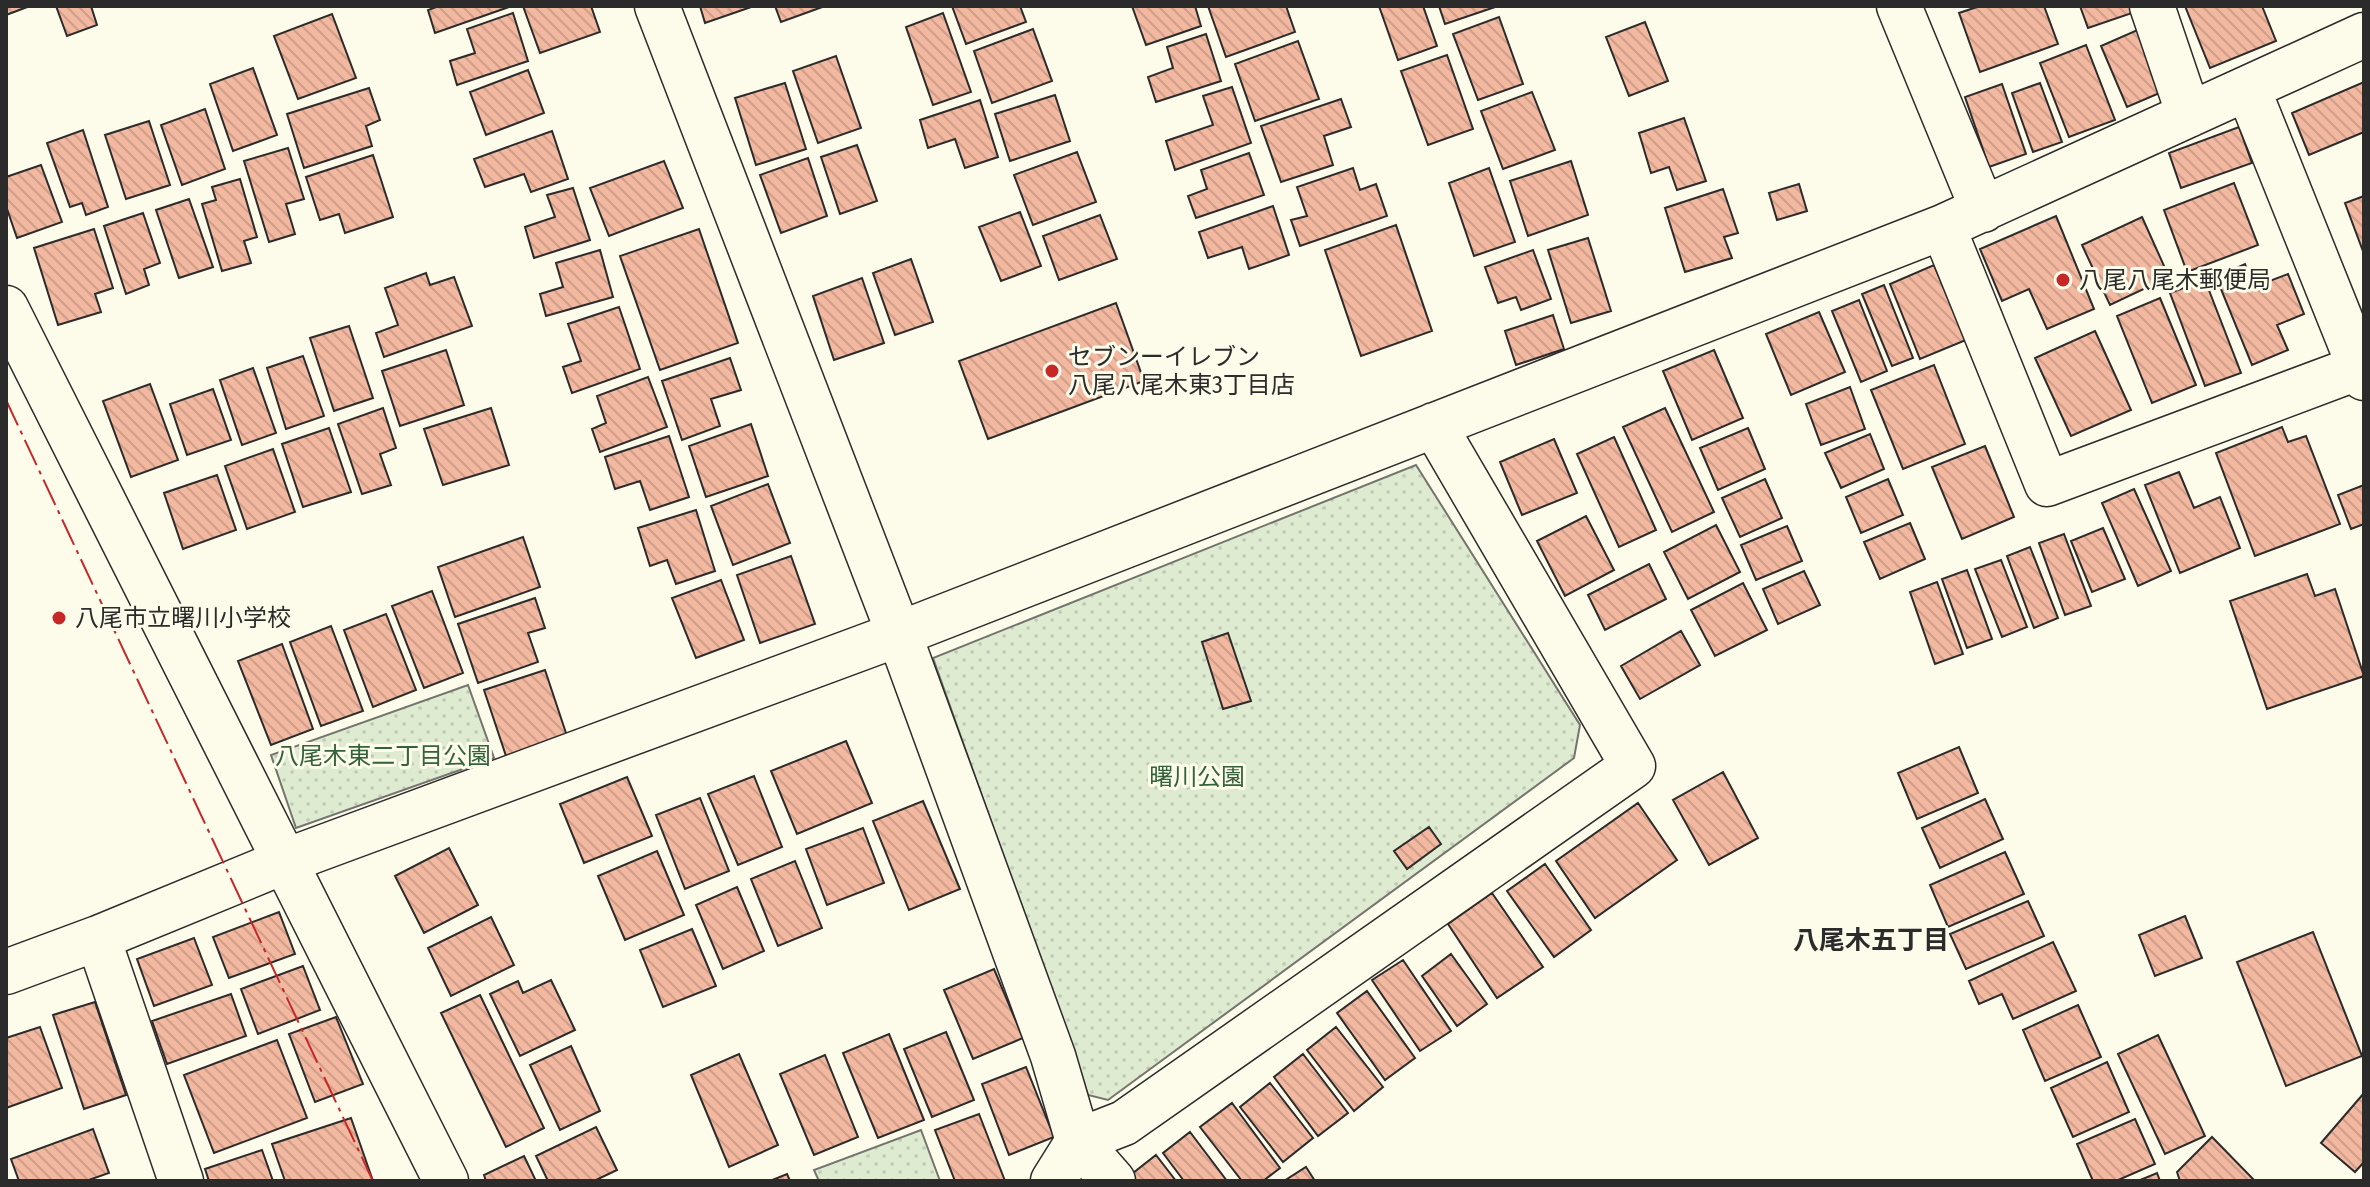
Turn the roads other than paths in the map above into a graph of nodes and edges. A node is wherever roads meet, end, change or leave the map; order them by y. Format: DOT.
graph roads {
  1 [pos="657,6"];
  2 [pos="1899,6"];
  3 [pos="2152,6"];
  4 [pos="2364,35"];
  5 [pos="2248,89"];
  6 [pos="2189,115"];
  7 [pos="1983,210"];
  8 [pos="1943,227"];
  9 [pos="6,308"];
  10 [pos="2362,372"];
  11 [pos="1434,425"];
  12 [pos="899,634"];
  13 [pos="283,862"];
  14 [pos="98,938"];
  15 [pos="6,972"];
  16 [pos="1078,1141"];
  17 [pos="181,1181"];
  18 [pos="446,1181"];
  19 [pos="1053,1181"];
  20 [pos="1113,1181"];
  1 -- 12 [label="street"];
  2 -- 7 [label="street"];
  3 -- 6 [label="street"];
  4 -- 5 [label="street"];
  5 -- 6 [label="street"];
  5 -- 10 [label="street"];
  6 -- 7 [label="street"];
  7 -- 8 [label="street"];
  8 -- 10 [label="street"];
  8 -- 11 [label="street"];
  9 -- 13 [label="street"];
  11 -- 12 [label="street"];
  11 -- 16 [label="street"];
  12 -- 13 [label="street"];
  12 -- 16 [label="street"];
  13 -- 14 [label="street"];
  13 -- 18 [label="street"];
  14 -- 15 [label="street"];
  14 -- 17 [label="street"];
  16 -- 19 [label="street"];
  16 -- 20 [label="street"];
}
